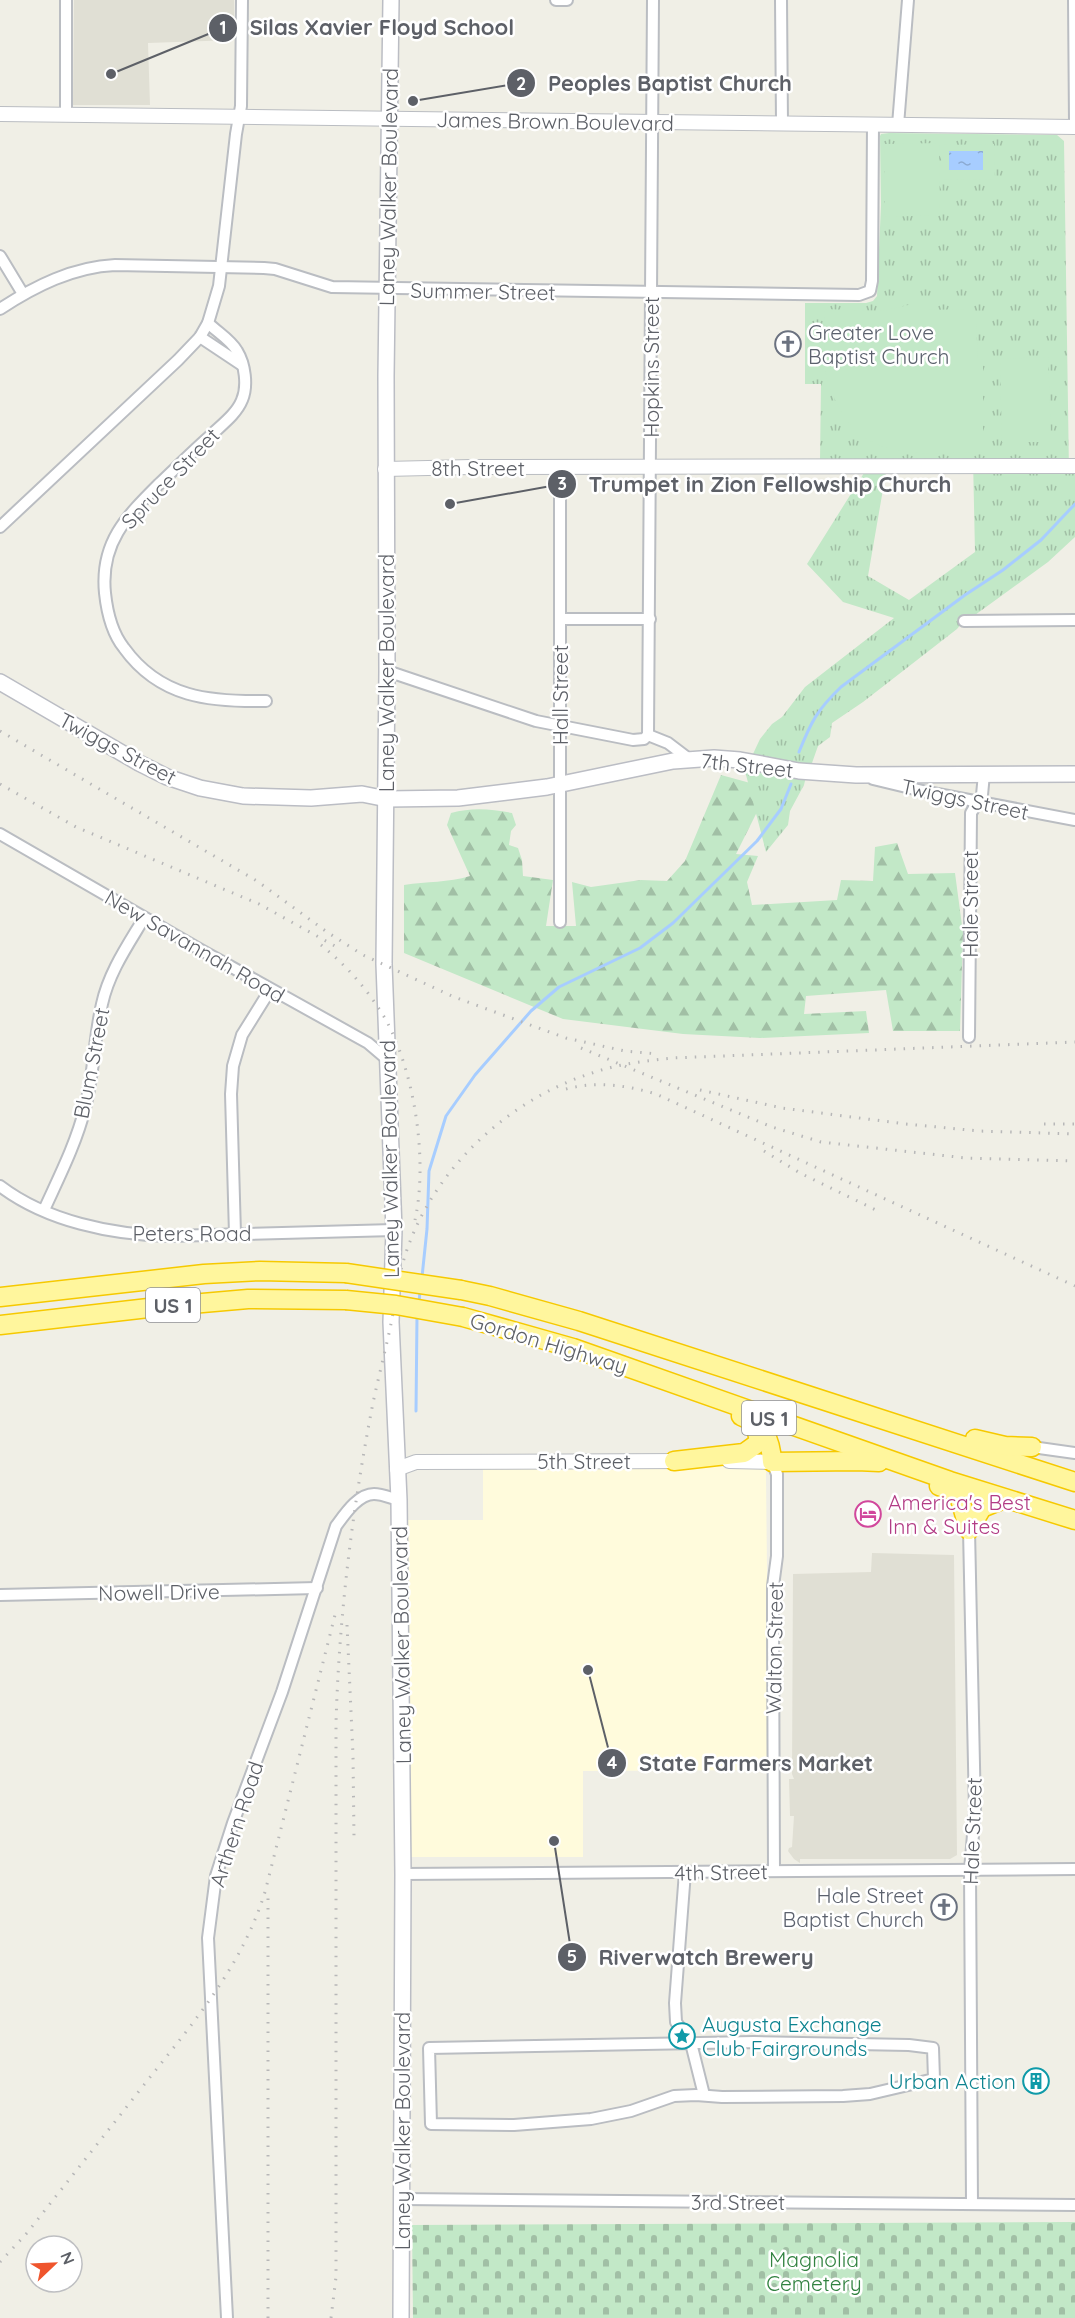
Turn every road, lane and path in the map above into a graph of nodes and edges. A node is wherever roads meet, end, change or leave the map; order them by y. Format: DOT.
graph roads {
  1 [pos="66,0"];
  2 [pos="242,0"];
  3 [pos="391,0"];
  4 [pos="556,0"];
  5 [pos="567,0"];
  6 [pos="653,0"];
  7 [pos="781,0"];
  8 [pos="908,0"];
  9 [pos="1074,0"];
  10 [pos="0,114"];
  11 [pos="66,115"];
  12 [pos="240,117"];
  13 [pos="390,119"];
  14 [pos="653,122"];
  15 [pos="1075,122"];
  16 [pos="782,123"];
  17 [pos="873,124"];
  18 [pos="898,125"];
  19 [pos="1075,127"];
  20 [pos="0,256"];
  21 [pos="222,266"];
  22 [pos="386,289"];
  23 [pos="651,293"];
  24 [pos="23,294"];
  25 [pos="0,309"];
  26 [pos="208,323"];
  27 [pos="200,337"];
  28 [pos="242,365"];
  29 [pos="1075,466"];
  30 [pos="560,467"];
  31 [pos="650,467"];
  32 [pos="386,469"];
  33 [pos="0,527"];
  34 [pos="650,618"];
  35 [pos="560,619"];
  36 [pos="1075,620"];
  37 [pos="964,621"];
  38 [pos="387,671"];
  39 [pos="0,682"];
  40 [pos="266,701"];
  41 [pos="560,726"];
  42 [pos="648,735"];
  43 [pos="688,759"];
  44 [pos="984,774"];
  45 [pos="1075,774"];
  46 [pos="856,775"];
  47 [pos="560,784"];
  48 [pos="387,799"];
  49 [pos="978,802"];
  50 [pos="1075,820"];
  51 [pos="0,834"];
  52 [pos="144,918"];
  53 [pos="560,922"];
  54 [pos="270,990"];
  55 [pos="969,1037"];
  56 [pos="388,1060"];
  57 [pos="0,1186"];
  58 [pos="44,1210"];
  59 [pos="393,1230"];
  60 [pos="235,1234"];
  61 [pos="0,1297"];
  62 [pos="0,1325"];
  63 [pos="504,1327"];
  64 [pos="876,1418"];
  65 [pos="751,1420"];
  66 [pos="848,1444"];
  67 [pos="1032,1447"];
  68 [pos="1075,1453"];
  69 [pos="674,1461"];
  70 [pos="772,1462"];
  71 [pos="880,1462"];
  72 [pos="899,1463"];
  73 [pos="397,1469"];
  74 [pos="1075,1482"];
  75 [pos="1005,1498"];
  76 [pos="399,1500"];
  77 [pos="1075,1520"];
  78 [pos="969,1530"];
  79 [pos="317,1588"];
  80 [pos="0,1595"];
  81 [pos="1075,1869"];
  82 [pos="970,1870"];
  83 [pos="774,1871"];
  84 [pos="685,1872"];
  85 [pos="403,1874"];
  86 [pos="691,2043"];
  87 [pos="704,2095"];
  88 [pos="402,2199"];
  89 [pos="972,2204"];
  90 [pos="1075,2205"];
  91 [pos="227,2318"];
  92 [pos="401,2318"];
  1 -- 11 [label="street"];
  2 -- 12 [label="street"];
  3 -- 13 [label="main road, Laney Walker Boulevard"];
  4 -- 5 [label="street"];
  6 -- 14 [label="street, Hopkins Street"];
  7 -- 16 [label="street"];
  8 -- 18 [label="street"];
  9 -- 15 [label="street"];
  10 -- 11 [label="street, James Brown Boulevard"];
  11 -- 12 [label="street, James Brown Boulevard"];
  12 -- 13 [label="street, James Brown Boulevard"];
  12 -- 21 [label="street"];
  13 -- 14 [label="street, James Brown Boulevard"];
  13 -- 22 [label="main road, Laney Walker Boulevard"];
  14 -- 16 [label="street, James Brown Boulevard"];
  14 -- 23 [label="street, Hopkins Street"];
  16 -- 17 [label="street, James Brown Boulevard"];
  17 -- 18 [label="street, James Brown Boulevard"];
  17 -- 23 [label="street, Summer Street"];
  18 -- 19 [label="street, James Brown Boulevard"];
  20 -- 24 [label="street"];
  21 -- 22 [label="street, Summer Street"];
  21 -- 24 [label="street, Summer Street"];
  21 -- 26 [label="street"];
  22 -- 23 [label="street, Summer Street"];
  22 -- 32 [label="main road, Laney Walker Boulevard"];
  23 -- 31 [label="street, Hopkins Street"];
  24 -- 25 [label="street, Summer Street"];
  26 -- 27 [label="street"];
  26 -- 28 [label="street, Spruce Street"];
  27 -- 28 [label="street"];
  27 -- 33 [label="street"];
  28 -- 40 [label="street, Spruce Street"];
  29 -- 31 [label="street, 8th Street"];
  30 -- 31 [label="street, 8th Street"];
  30 -- 32 [label="street, 8th Street"];
  30 -- 35 [label="street, Hall Street"];
  31 -- 34 [label="street, Hopkins Street"];
  32 -- 38 [label="main road, Laney Walker Boulevard"];
  34 -- 35 [label="street"];
  34 -- 42 [label="street, Hopkins Street"];
  35 -- 41 [label="street, Hall Street"];
  36 -- 37 [label="street"];
  38 -- 41 [label="street"];
  38 -- 48 [label="main road, Laney Walker Boulevard"];
  39 -- 48 [label="main road, Twiggs Street"];
  41 -- 42 [label="street"];
  41 -- 47 [label="street, Hall Street"];
  42 -- 43 [label="street"];
  43 -- 46 [label="main road, 7th Street"];
  43 -- 47 [label="main road, 7th Street"];
  44 -- 45 [label="main road, 7th Street"];
  44 -- 46 [label="main road, 7th Street"];
  44 -- 49 [label="street, Hale Street"];
  46 -- 49 [label="street, Twiggs Street"];
  47 -- 48 [label="main road, 7th Street"];
  47 -- 53 [label="street, Hall Street"];
  48 -- 56 [label="main road, Laney Walker Boulevard"];
  49 -- 50 [label="street, Twiggs Street"];
  49 -- 55 [label="street, Hale Street"];
  51 -- 52 [label="street, New Savannah Road"];
  52 -- 54 [label="street, New Savannah Road"];
  52 -- 58 [label="street, Blum Street"];
  54 -- 56 [label="street, New Savannah Road"];
  54 -- 60 [label="street"];
  56 -- 59 [label="main road, Laney Walker Boulevard"];
  57 -- 58 [label="street, Peters Road"];
  58 -- 60 [label="street, Peters Road"];
  59 -- 60 [label="street, Peters Road"];
  59 -- 73 [label="main road, Laney Walker Boulevard"];
  61 -- 64 [label="highway, Gordon Highway / US 1, bridge"];
  62 -- 63 [label="highway, Gordon Highway / US 1, bridge"];
  63 -- 65 [label="highway"];
  63 -- 66 [label="highway, Gordon Highway / US 1"];
  64 -- 67 [label="highway"];
  64 -- 74 [label="highway, Gordon Highway / US 1"];
  65 -- 69 [label="highway"];
  65 -- 70 [label="highway"];
  66 -- 71 [label="highway"];
  66 -- 72 [label="highway, Gordon Highway / US 1"];
  67 -- 68 [label="street"];
  69 -- 70 [label="street, 5th Street"];
  69 -- 73 [label="street, 5th Street"];
  70 -- 71 [label="highway"];
  70 -- 83 [label="street, Walton Street"];
  71 -- 72 [label="highway"];
  71 -- 78 [label="highway"];
  72 -- 75 [label="highway, Gordon Highway / US 1"];
  73 -- 76 [label="main road, Laney Walker Boulevard"];
  75 -- 77 [label="highway, Gordon Highway / US 1"];
  75 -- 78 [label="highway"];
  76 -- 79 [label="street, Arthern Road"];
  76 -- 85 [label="main road, Laney Walker Boulevard"];
  78 -- 82 [label="street, Hale Street"];
  79 -- 80 [label="street, Nowell Drive"];
  79 -- 91 [label="street, Arthern Road"];
  81 -- 82 [label="street, 4th Street"];
  82 -- 83 [label="street, 4th Street"];
  82 -- 89 [label="street, Hale Street"];
  83 -- 84 [label="street, 4th Street"];
  84 -- 85 [label="street, 4th Street"];
  84 -- 86 [label="street"];
  85 -- 88 [label="main road, Laney Walker Boulevard"];
  86 -- 87 [label="street"];
  86 -- 87 [label="street"];
  86 -- 87 [label="street"];
  88 -- 89 [label="street, 3rd Street"];
  88 -- 92 [label="main road, Laney Walker Boulevard"];
  89 -- 90 [label="street, 3rd Street"];
}
